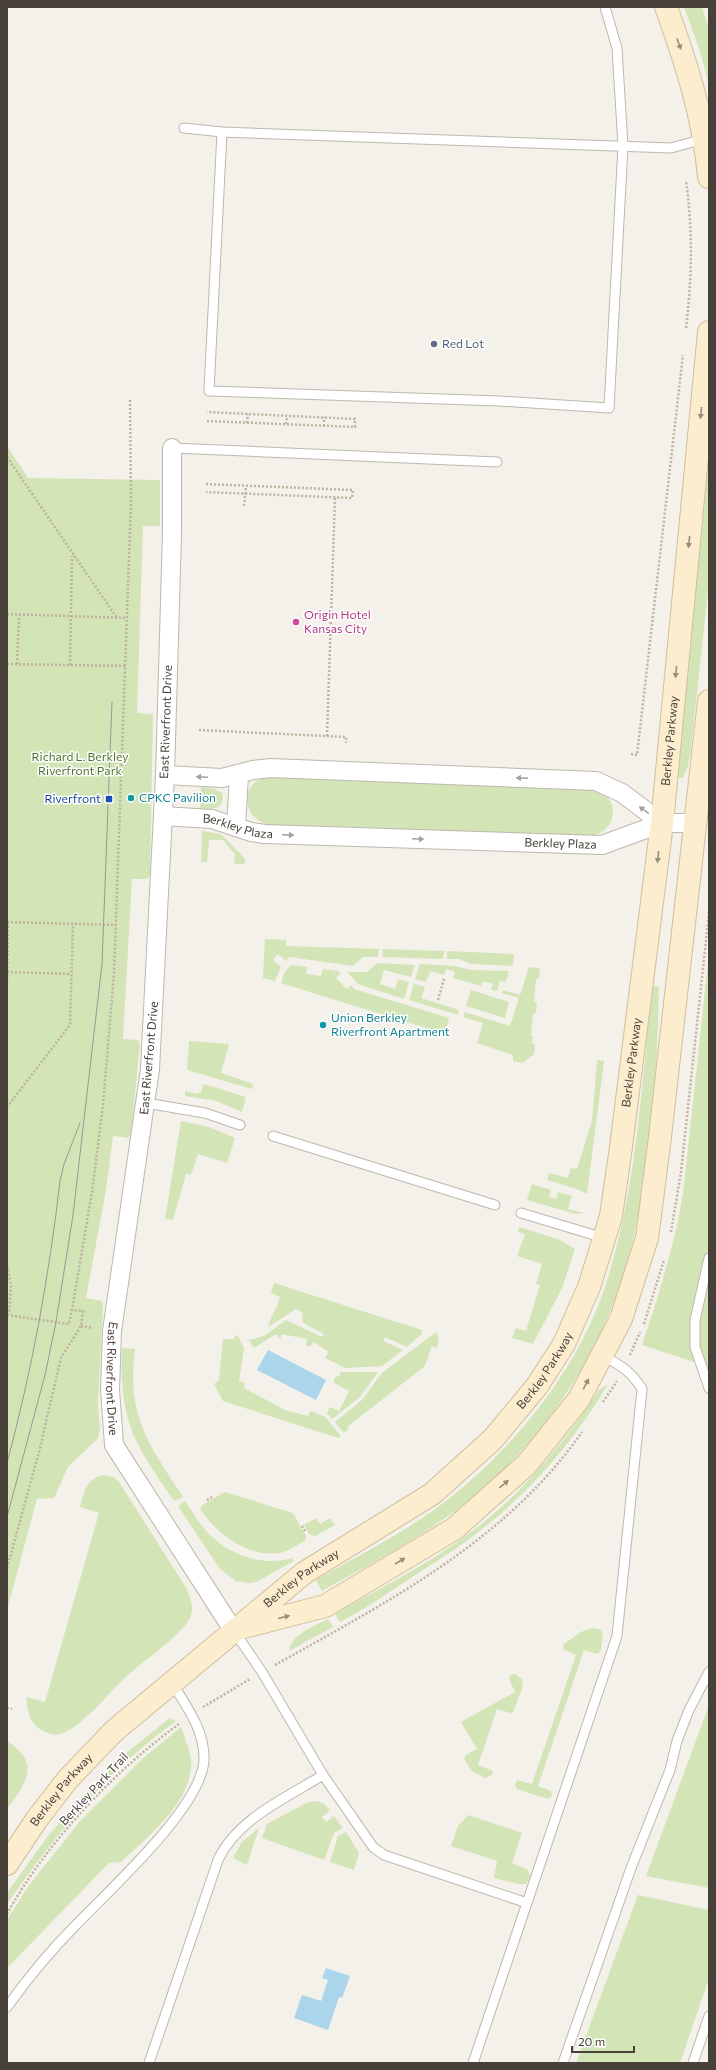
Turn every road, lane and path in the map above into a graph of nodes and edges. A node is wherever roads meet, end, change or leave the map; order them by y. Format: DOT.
graph roads {
  1 [pos="605,7"];
  2 [pos="666,7"];
  3 [pos="184,128"];
  4 [pos="222,132"];
  5 [pos="704,139"];
  6 [pos="623,146"];
  7 [pos="709,177"];
  8 [pos="686,180"];
  9 [pos="709,332"];
  10 [pos="686,335"];
  11 [pos="684,350"];
  12 [pos="130,400"];
  13 [pos="207,412"];
  14 [pos="248,414"];
  15 [pos="287,416"];
  16 [pos="324,417"];
  17 [pos="207,421"];
  18 [pos="247,423"];
  19 [pos="286,424"];
  20 [pos="324,426"];
  21 [pos="172,448"];
  22 [pos="7,457"];
  23 [pos="497,462"];
  24 [pos="206,484"];
  25 [pos="246,486"];
  26 [pos="284,487"];
  27 [pos="322,489"];
  28 [pos="206,492"];
  29 [pos="245,493"];
  30 [pos="283,495"];
  31 [pos="321,496"];
  32 [pos="336,497"];
  33 [pos="244,506"];
  34 [pos="72,555"];
  35 [pos="7,614"];
  36 [pos="19,615"];
  37 [pos="70,615"];
  38 [pos="117,618"];
  39 [pos="127,618"];
  40 [pos="7,664"];
  41 [pos="17,664"];
  42 [pos="70,665"];
  43 [pos="125,666"];
  44 [pos="709,701"];
  45 [pos="199,730"];
  46 [pos="327,736"];
  47 [pos="346,743"];
  48 [pos="631,754"];
  49 [pos="165,775"];
  50 [pos="239,775"];
  51 [pos="163,816"];
  52 [pos="662,823"];
  53 [pos="696,823"];
  54 [pos="236,827"];
  55 [pos="7,922"];
  56 [pos="73,924"];
  57 [pos="117,925"];
  58 [pos="7,972"];
  59 [pos="71,974"];
  60 [pos="444,979"];
  61 [pos="7,988"];
  62 [pos="438,1000"];
  63 [pos="146,1103"];
  64 [pos="7,1107"];
  65 [pos="240,1125"];
  66 [pos="273,1136"];
  67 [pos="495,1205"];
  68 [pos="521,1213"];
  69 [pos="604,1238"];
  70 [pos="709,1258"];
  71 [pos="7,1266"];
  72 [pos="72,1310"];
  73 [pos="8,1314"];
  74 [pos="81,1326"];
  75 [pos="99,1329"];
  76 [pos="602,1355"];
  77 [pos="709,1388"];
  78 [pos="212,1497"];
  79 [pos="207,1500"];
  80 [pos="302,1526"];
  81 [pos="305,1531"];
  82 [pos="7,1568"];
  83 [pos="233,1630"];
  84 [pos="338,1630"];
  85 [pos="287,1658"];
  86 [pos="709,1672"];
  87 [pos="171,1682"];
  88 [pos="237,1686"];
  89 [pos="7,1708"];
  90 [pos="12,1709"];
  91 [pos="192,1714"];
  92 [pos="323,1775"];
  93 [pos="7,1864"];
  94 [pos="527,1903"];
  95 [pos="7,1914"];
  96 [pos="7,2007"];
  97 [pos="709,2016"];
  98 [pos="149,2063"];
  99 [pos="472,2063"];
  100 [pos="563,2063"];
  101 [pos="693,2063"];
  1 -- 6 [label="lane"];
  2 -- 5 [label="main road, one-way"];
  3 -- 4 [label="lane"];
  4 -- 6 [label="lane"];
  4 -- 6 [label="lane"];
  5 -- 6 [label="lane"];
  5 -- 7 [label="main road"];
  8 -- 10 [label="path"];
  9 -- 52 [label="main road, Berkley Parkway, one-way"];
  11 -- 48 [label="path"];
  12 -- 39 [label="path"];
  13 -- 14 [label="path"];
  14 -- 15 [label="path"];
  14 -- 18 [label="path"];
  15 -- 16 [label="path"];
  15 -- 19 [label="path"];
  16 -- 20 [label="path"];
  16 -- 20 [label="path"];
  17 -- 18 [label="path"];
  18 -- 19 [label="path"];
  19 -- 20 [label="path"];
  21 -- 23 [label="lane"];
  21 -- 49 [label="street, East Riverfront Drive"];
  22 -- 34 [label="path"];
  24 -- 25 [label="path"];
  25 -- 26 [label="path"];
  25 -- 29 [label="path"];
  26 -- 27 [label="path"];
  26 -- 30 [label="path"];
  27 -- 31 [label="path"];
  27 -- 32 [label="path"];
  28 -- 29 [label="path"];
  29 -- 30 [label="path"];
  29 -- 33 [label="path"];
  30 -- 31 [label="path"];
  31 -- 32 [label="path"];
  32 -- 46 [label="path"];
  34 -- 37 [label="path"];
  34 -- 38 [label="path"];
  35 -- 36 [label="path"];
  36 -- 37 [label="path"];
  36 -- 41 [label="path"];
  37 -- 38 [label="path"];
  37 -- 42 [label="path"];
  38 -- 39 [label="path"];
  39 -- 43 [label="path"];
  40 -- 41 [label="path"];
  41 -- 42 [label="path"];
  42 -- 43 [label="path"];
  43 -- 57 [label="path"];
  44 -- 53 [label="main road, Berkley Parkway"];
  45 -- 46 [label="path"];
  46 -- 47 [label="path"];
  50 -- 49 [label="street, one-way"];
  49 -- 51 [label="street, East Riverfront Drive"];
  52 -- 50 [label="street, one-way"];
  50 -- 54 [label="street"];
  51 -- 54 [label="street, Berkley Plaza"];
  51 -- 63 [label="street, East Riverfront Drive"];
  52 -- 53 [label="street"];
  54 -- 52 [label="street, Berkley Plaza, one-way"];
  52 -- 69 [label="main road, Berkley Parkway, one-way"];
  53 -- 76 [label="main road, Berkley Parkway"];
  55 -- 56 [label="path"];
  55 -- 58 [label="path"];
  56 -- 57 [label="path"];
  56 -- 59 [label="path"];
  57 -- 72 [label="path"];
  58 -- 59 [label="path"];
  58 -- 61 [label="path"];
  59 -- 64 [label="path"];
  60 -- 62 [label="path"];
  63 -- 65 [label="lane"];
  63 -- 83 [label="street, East Riverfront Drive"];
  66 -- 67 [label="lane"];
  68 -- 69 [label="lane"];
  69 -- 83 [label="main road, Berkley Parkway"];
  70 -- 77 [label="lane"];
  71 -- 73 [label="path"];
  72 -- 73 [label="path"];
  72 -- 74 [label="path"];
  74 -- 75 [label="path"];
  74 -- 82 [label="path"];
  83 -- 76 [label="main road, Berkley Parkway, one-way"];
  76 -- 94 [label="lane"];
  78 -- 79 [label="path"];
  80 -- 81 [label="path"];
  83 -- 87 [label="main road, Berkley Parkway"];
  83 -- 92 [label="lane"];
  84 -- 85 [label="path"];
  86 -- 100 [label="lane"];
  87 -- 91 [label="lane"];
  87 -- 93 [label="main road, Berkley Parkway"];
  88 -- 91 [label="path, Berkley Park Trail"];
  89 -- 90 [label="path"];
  91 -- 95 [label="path, Berkley Park Trail"];
  91 -- 96 [label="lane"];
  92 -- 94 [label="lane"];
  92 -- 98 [label="lane"];
  94 -- 99 [label="lane"];
  97 -- 101 [label="lane"];
}
